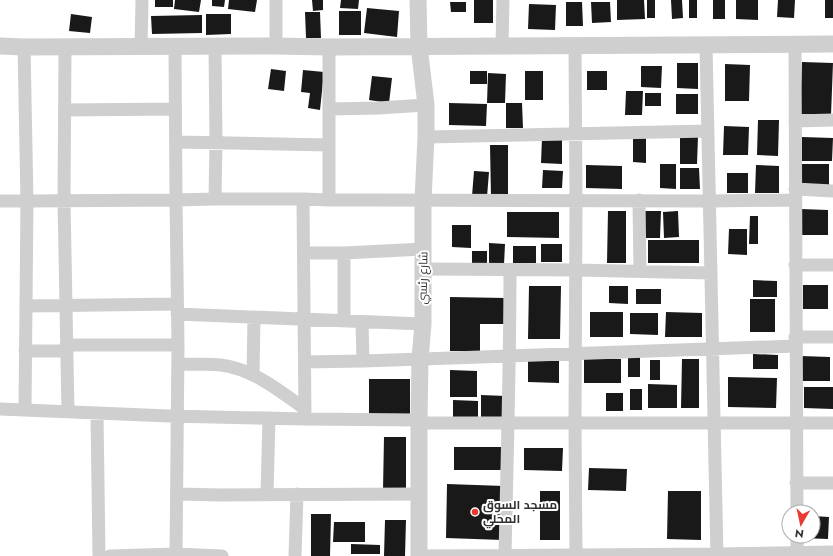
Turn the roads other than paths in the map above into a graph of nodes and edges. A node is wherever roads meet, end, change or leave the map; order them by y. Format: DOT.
graph roads {
  1 [pos="142,0"];
  2 [pos="276,0"];
  3 [pos="418,0"];
  4 [pos="502,0"];
  5 [pos="833,44"];
  6 [pos="575,45"];
  7 [pos="706,45"];
  8 [pos="795,45"];
  9 [pos="0,46"];
  10 [pos="276,46"];
  11 [pos="418,46"];
  12 [pos="502,46"];
  13 [pos="24,47"];
  14 [pos="65,47"];
  15 [pos="141,47"];
  16 [pos="175,47"];
  17 [pos="215,47"];
  18 [pos="329,47"];
  19 [pos="426,105"];
  20 [pos="175,109"];
  21 [pos="330,109"];
  22 [pos="65,110"];
  23 [pos="833,120"];
  24 [pos="795,121"];
  25 [pos="708,132"];
  26 [pos="575,134"];
  27 [pos="426,137"];
  28 [pos="176,142"];
  29 [pos="216,143"];
  30 [pos="329,145"];
  31 [pos="833,191"];
  32 [pos="795,194"];
  33 [pos="215,199"];
  34 [pos="303,199"];
  35 [pos="176,200"];
  36 [pos="329,200"];
  37 [pos="423,200"];
  38 [pos="576,200"];
  39 [pos="639,200"];
  40 [pos="0,201"];
  41 [pos="27,201"];
  42 [pos="64,201"];
  43 [pos="709,201"];
  44 [pos="423,249"];
  45 [pos="304,253"];
  46 [pos="344,253"];
  47 [pos="795,265"];
  48 [pos="833,265"];
  49 [pos="423,269"];
  50 [pos="510,270"];
  51 [pos="576,270"];
  52 [pos="640,271"];
  53 [pos="711,272"];
  54 [pos="66,305"];
  55 [pos="26,306"];
  56 [pos="177,309"];
  57 [pos="254,317"];
  58 [pos="304,319"];
  59 [pos="344,321"];
  60 [pos="362,322"];
  61 [pos="423,324"];
  62 [pos="833,337"];
  63 [pos="796,342"];
  64 [pos="178,345"];
  65 [pos="67,348"];
  66 [pos="713,349"];
  67 [pos="26,351"];
  68 [pos="575,354"];
  69 [pos="510,356"];
  70 [pos="420,359"];
  71 [pos="363,361"];
  72 [pos="305,362"];
  73 [pos="178,364"];
  74 [pos="253,375"];
  75 [pos="0,409"];
  76 [pos="25,409"];
  77 [pos="68,412"];
  78 [pos="97,414"];
  79 [pos="305,414"];
  80 [pos="178,416"];
  81 [pos="269,418"];
  82 [pos="419,422"];
  83 [pos="508,423"];
  84 [pos="575,423"];
  85 [pos="714,423"];
  86 [pos="796,423"];
  87 [pos="833,423"];
  88 [pos="796,483"];
  89 [pos="833,483"];
  90 [pos="177,494"];
  91 [pos="267,494"];
  92 [pos="297,494"];
  93 [pos="419,494"];
  94 [pos="797,504"];
  95 [pos="833,552"];
  96 [pos="797,554"];
  97 [pos="176,555"];
  98 [pos="717,555"];
  99 [pos="99,556"];
  100 [pos="110,556"];
  101 [pos="222,556"];
  102 [pos="295,556"];
  103 [pos="419,556"];
  104 [pos="505,556"];
  105 [pos="576,556"];
  1 -- 15 [label="street"];
  2 -- 10 [label="street"];
  3 -- 11 [label="street, شارع رئسي"];
  4 -- 12 [label="street"];
  5 -- 8 [label="street"];
  6 -- 7 [label="street"];
  6 -- 12 [label="street"];
  6 -- 26 [label="street"];
  7 -- 8 [label="street"];
  7 -- 25 [label="street"];
  8 -- 24 [label="street"];
  9 -- 13 [label="street"];
  10 -- 17 [label="street"];
  10 -- 18 [label="street"];
  11 -- 12 [label="street"];
  11 -- 18 [label="street"];
  11 -- 19 [label="street, شارع رئسي"];
  13 -- 14 [label="street"];
  13 -- 41 [label="street"];
  14 -- 15 [label="street"];
  14 -- 22 [label="street"];
  15 -- 16 [label="street"];
  16 -- 17 [label="street"];
  16 -- 20 [label="street"];
  17 -- 29 [label="street"];
  18 -- 21 [label="street"];
  19 -- 21 [label="street"];
  19 -- 27 [label="street, شارع رئسي"];
  20 -- 22 [label="street"];
  20 -- 28 [label="street"];
  21 -- 30 [label="street"];
  22 -- 42 [label="street"];
  23 -- 24 [label="street"];
  24 -- 32 [label="street"];
  25 -- 26 [label="street"];
  25 -- 43 [label="street"];
  26 -- 27 [label="street"];
  26 -- 38 [label="street"];
  27 -- 37 [label="street, شارع رئسي"];
  28 -- 29 [label="street"];
  28 -- 35 [label="street"];
  29 -- 30 [label="street"];
  29 -- 33 [label="street"];
  30 -- 36 [label="street"];
  31 -- 32 [label="street"];
  32 -- 43 [label="street"];
  32 -- 47 [label="street"];
  33 -- 34 [label="street"];
  33 -- 35 [label="street"];
  34 -- 36 [label="street"];
  34 -- 45 [label="street"];
  35 -- 42 [label="street"];
  35 -- 56 [label="street"];
  36 -- 37 [label="street"];
  37 -- 38 [label="street"];
  37 -- 44 [label="street, شارع رئسي"];
  38 -- 39 [label="street"];
  38 -- 51 [label="street"];
  39 -- 43 [label="street"];
  39 -- 52 [label="street"];
  40 -- 41 [label="street"];
  41 -- 42 [label="street"];
  41 -- 55 [label="street"];
  42 -- 54 [label="street"];
  43 -- 53 [label="street"];
  44 -- 46 [label="street"];
  44 -- 49 [label="street, شارع رئسي"];
  45 -- 46 [label="street"];
  45 -- 58 [label="street"];
  46 -- 59 [label="street"];
  47 -- 48 [label="street"];
  47 -- 63 [label="street"];
  49 -- 50 [label="street"];
  49 -- 61 [label="street, شارع رئسي"];
  50 -- 51 [label="street"];
  50 -- 69 [label="street"];
  51 -- 52 [label="street"];
  51 -- 68 [label="street"];
  52 -- 53 [label="street"];
  53 -- 66 [label="street"];
  54 -- 55 [label="street"];
  54 -- 56 [label="street"];
  54 -- 65 [label="street"];
  55 -- 67 [label="street"];
  56 -- 57 [label="street"];
  56 -- 64 [label="street"];
  57 -- 58 [label="street"];
  57 -- 74 [label="street"];
  58 -- 59 [label="street"];
  58 -- 72 [label="street"];
  59 -- 60 [label="street"];
  60 -- 61 [label="street"];
  60 -- 71 [label="street"];
  61 -- 70 [label="street, شارع رئسي"];
  62 -- 63 [label="street"];
  63 -- 66 [label="street"];
  63 -- 86 [label="street"];
  64 -- 65 [label="street"];
  64 -- 73 [label="street"];
  65 -- 67 [label="street"];
  65 -- 77 [label="street"];
  66 -- 68 [label="street"];
  66 -- 85 [label="street"];
  67 -- 76 [label="street"];
  68 -- 69 [label="street"];
  68 -- 84 [label="street"];
  69 -- 70 [label="street"];
  69 -- 83 [label="street"];
  70 -- 71 [label="street"];
  70 -- 82 [label="street, شارع رئسي"];
  71 -- 72 [label="street"];
  72 -- 79 [label="street"];
  73 -- 74 [label="street"];
  73 -- 80 [label="street"];
  74 -- 79 [label="street"];
  75 -- 76 [label="street"];
  76 -- 77 [label="street"];
  77 -- 78 [label="street"];
  78 -- 80 [label="street"];
  78 -- 99 [label="street"];
  79 -- 81 [label="street"];
  79 -- 82 [label="street"];
  80 -- 81 [label="street"];
  80 -- 90 [label="street"];
  81 -- 91 [label="street"];
  82 -- 83 [label="street"];
  82 -- 93 [label="street, شارع رئسي"];
  83 -- 84 [label="street"];
  83 -- 104 [label="street"];
  84 -- 85 [label="street"];
  84 -- 105 [label="street"];
  85 -- 86 [label="street"];
  85 -- 98 [label="street"];
  86 -- 87 [label="street"];
  86 -- 88 [label="street"];
  88 -- 89 [label="street"];
  88 -- 94 [label="street"];
  90 -- 91 [label="street"];
  90 -- 97 [label="street"];
  91 -- 92 [label="street"];
  92 -- 93 [label="street"];
  92 -- 102 [label="street"];
  93 -- 103 [label="street, شارع رئسي"];
  95 -- 96 [label="street"];
  96 -- 98 [label="street"];
  97 -- 100 [label="street"];
  97 -- 101 [label="street"];
  98 -- 105 [label="street"];
  103 -- 104 [label="street"];
  104 -- 105 [label="street"];
}
